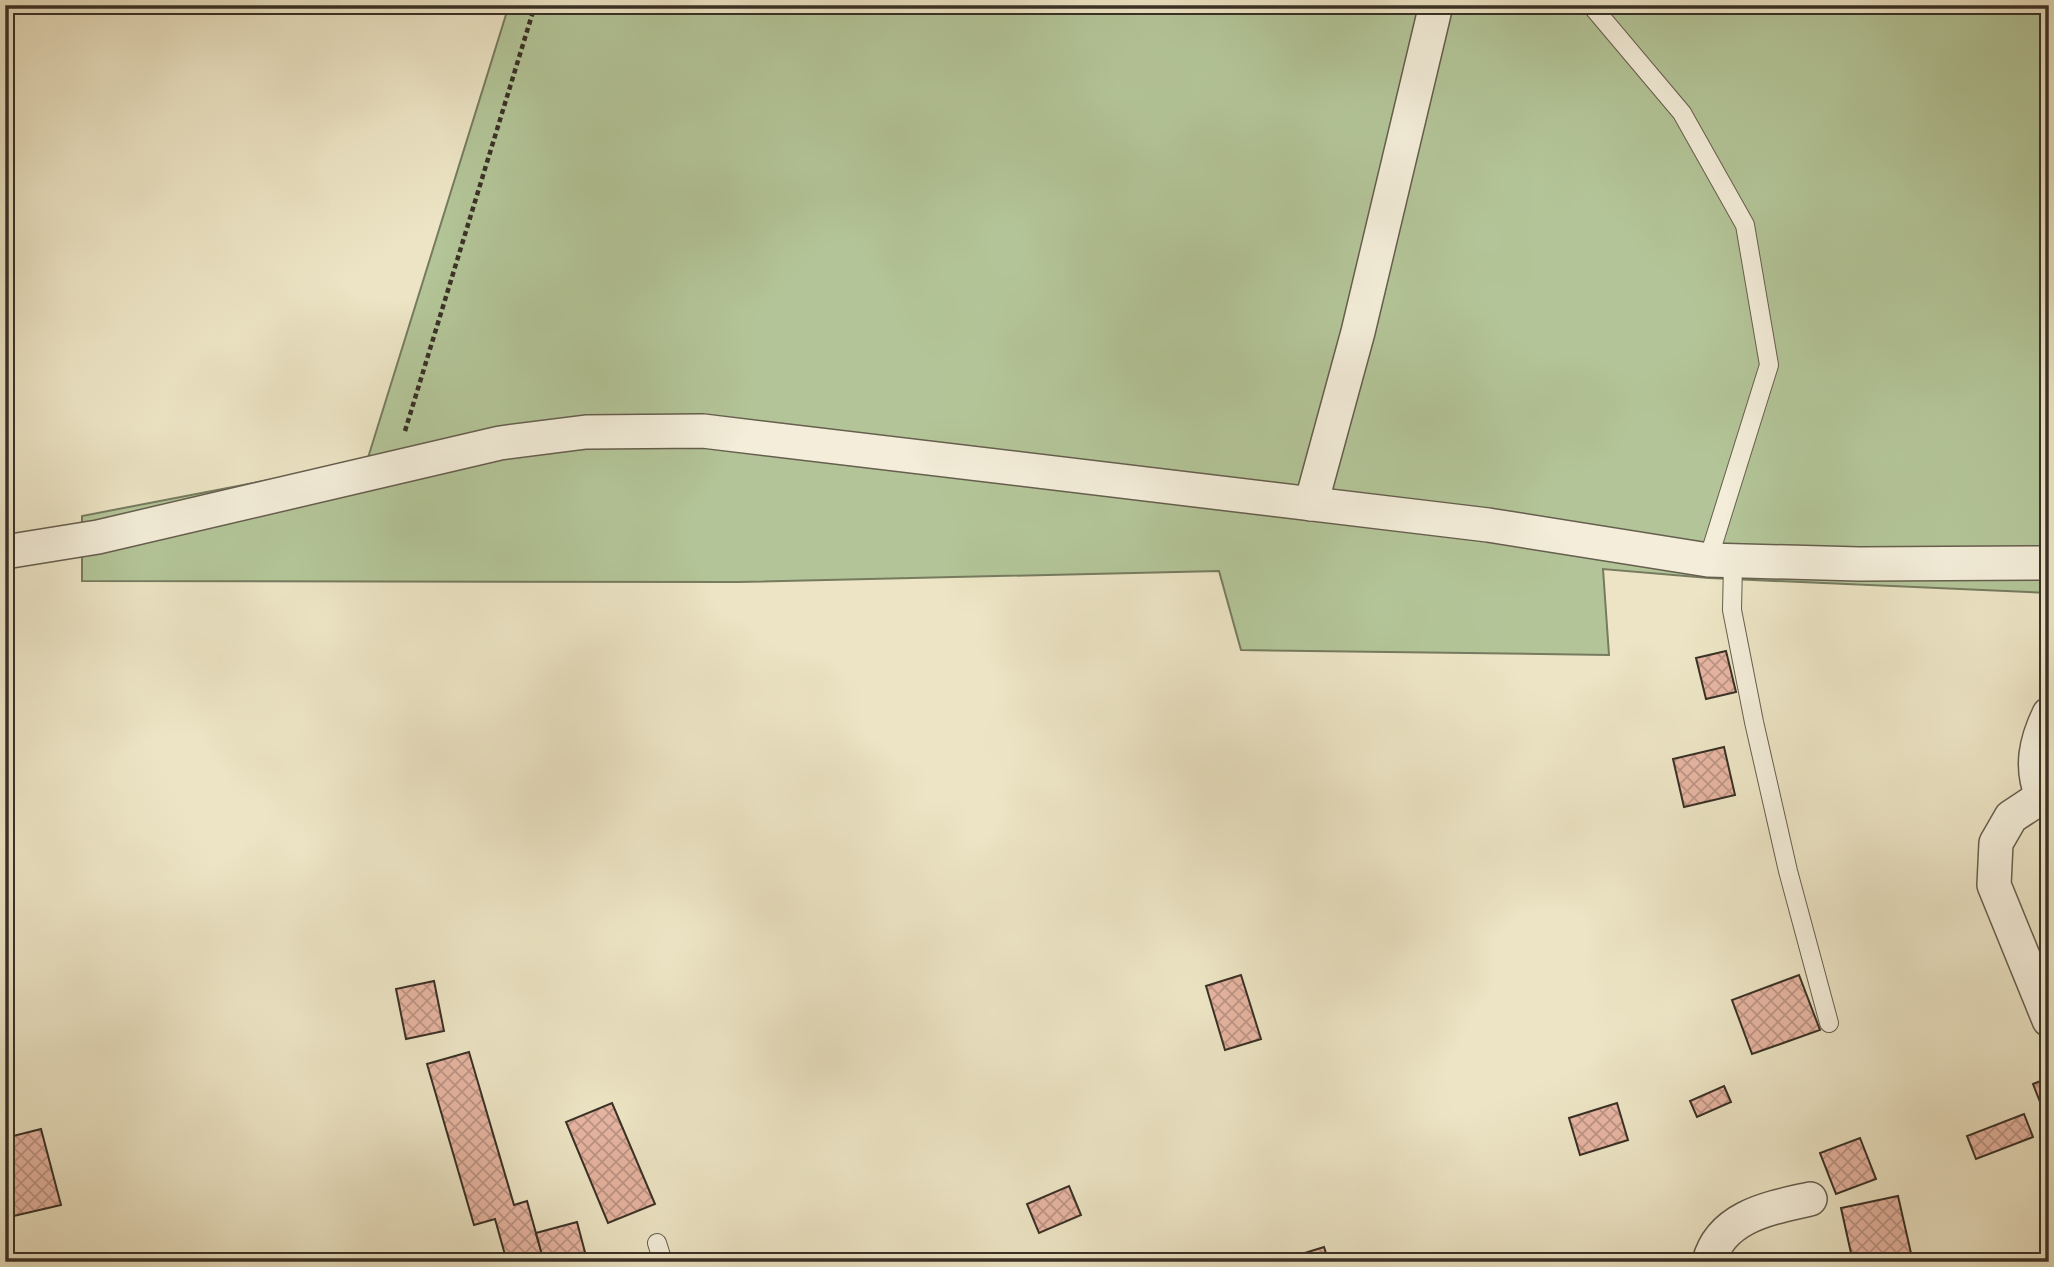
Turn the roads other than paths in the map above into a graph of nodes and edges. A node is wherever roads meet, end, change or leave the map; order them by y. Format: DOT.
graph roads {
  1 [pos="1436,5"];
  2 [pos="1591,5"];
  3 [pos="1311,504"];
  4 [pos="5,552"];
  5 [pos="1720,561"];
  6 [pos="2049,563"];
  7 [pos="2049,714"];
  8 [pos="2045,794"];
  9 [pos="2049,1020"];
  10 [pos="1829,1023"];
  11 [pos="1811,1199"];
  12 [pos="657,1243"];
  13 [pos="663,1262"];
  14 [pos="1709,1262"];
  1 -- 3 [label="street"];
  2 -- 5 [label="lane"];
  3 -- 4 [label="street"];
  3 -- 5 [label="street"];
  5 -- 6 [label="street"];
  5 -- 10 [label="lane"];
  7 -- 8 [label="street"];
  8 -- 9 [label="street"];
  11 -- 14 [label="street"];
  12 -- 13 [label="lane"];
}
